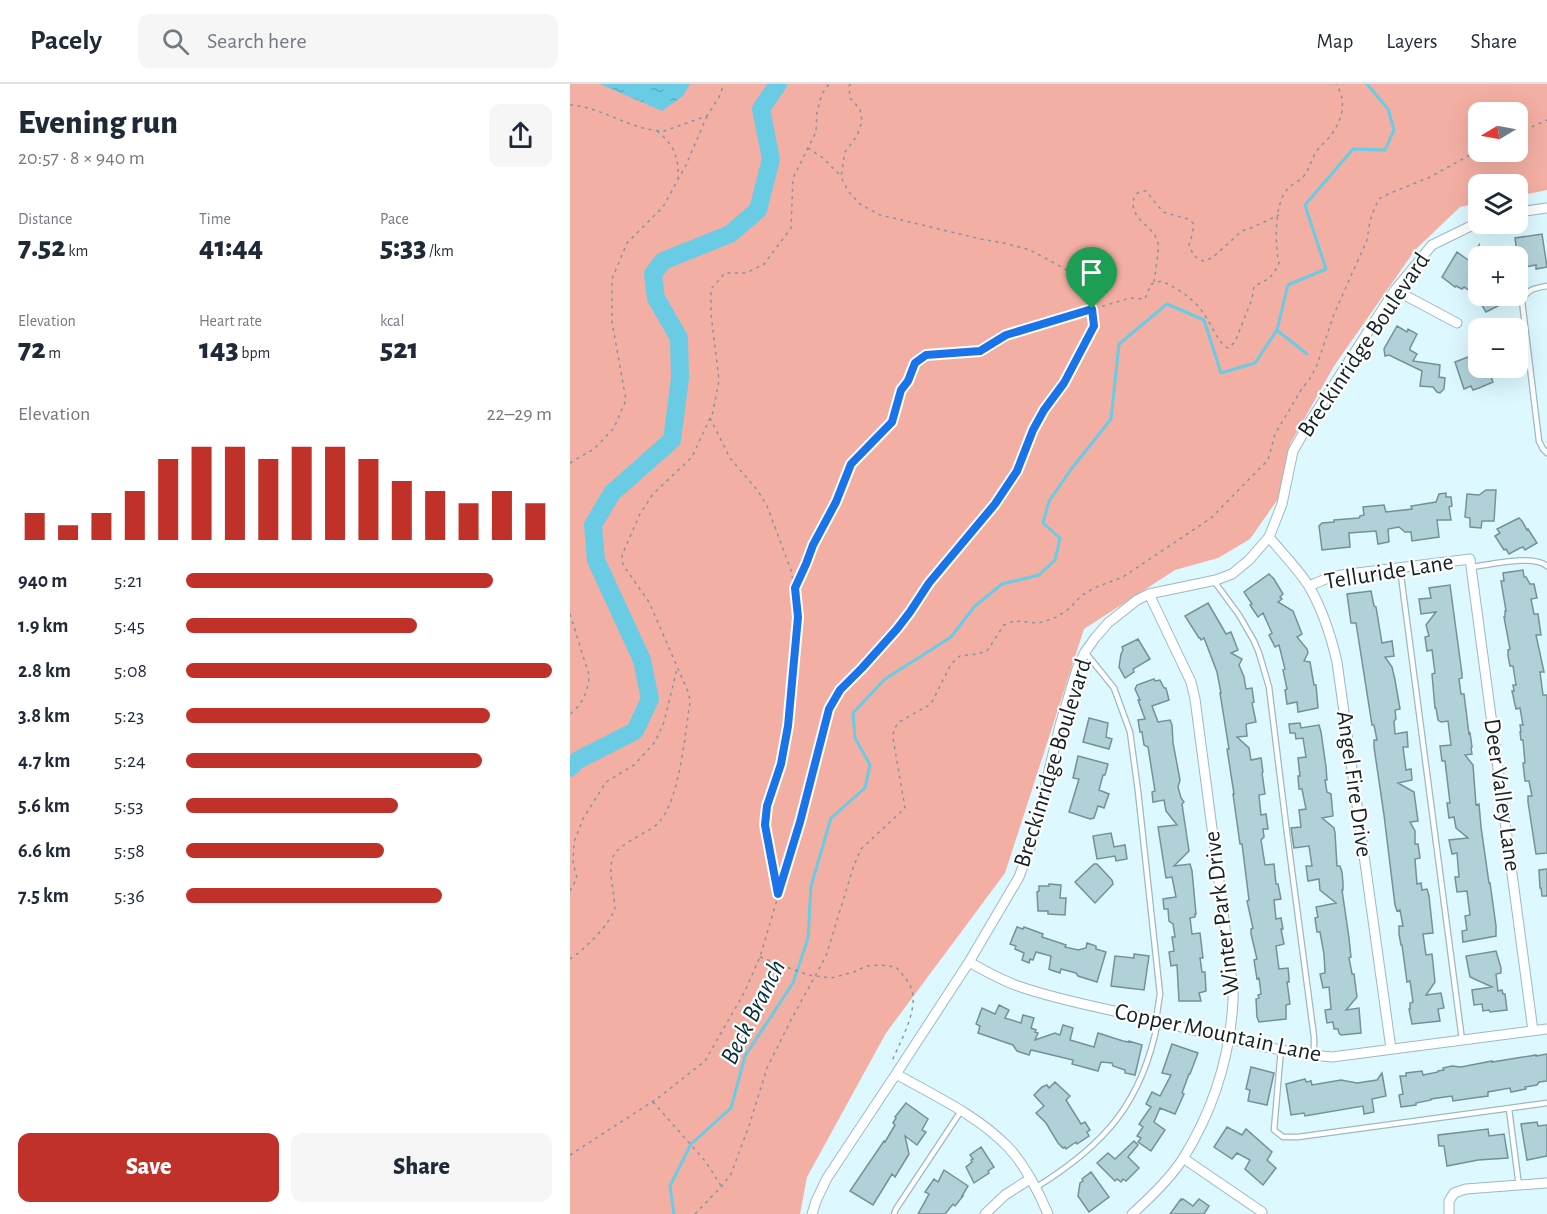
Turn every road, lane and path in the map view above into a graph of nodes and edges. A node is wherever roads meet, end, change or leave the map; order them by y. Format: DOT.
graph roads {
  1 [pos="724,84"];
  2 [pos="829,84"];
  3 [pos="851,84"];
  4 [pos="1336,84"];
  5 [pos="570,105"];
  6 [pos="707,116"];
  7 [pos="1547,120"];
  8 [pos="1528,129"];
  9 [pos="657,131"];
  10 [pos="808,148"];
  11 [pos="1468,156"];
  12 [pos="841,177"];
  13 [pos="678,179"];
  14 [pos="1547,208"];
  15 [pos="1528,211"];
  16 [pos="1279,215"];
  17 [pos="1468,227"];
  18 [pos="1154,283"];
  19 [pos="1547,286"];
  20 [pos="1395,290"];
  21 [pos="1092,309"];
  22 [pos="1456,322"];
  23 [pos="710,418"];
  24 [pos="1547,453"];
  25 [pos="570,463"];
  26 [pos="1269,537"];
  27 [pos="1471,563"];
  28 [pos="1547,566"];
  29 [pos="1400,568"];
  30 [pos="1214,581"];
  31 [pos="1309,586"];
  32 [pos="795,588"];
  33 [pos="1149,594"];
  34 [pos="570,614"];
  35 [pos="1085,652"];
  36 [pos="677,667"];
  37 [pos="570,714"];
  38 [pos="570,891"];
  39 [pos="778,894"];
  40 [pos="760,957"];
  41 [pos="570,958"];
  42 [pos="969,962"];
  43 [pos="814,976"];
  44 [pos="1157,1021"];
  45 [pos="1547,1029"];
  46 [pos="1533,1031"];
  47 [pos="1228,1039"];
  48 [pos="1461,1040"];
  49 [pos="1391,1049"];
  50 [pos="1281,1050"];
  51 [pos="1314,1055"];
  52 [pos="892,1061"];
  53 [pos="896,1074"];
  54 [pos="653,1102"];
  55 [pos="1547,1103"];
  56 [pos="1509,1109"];
  57 [pos="961,1110"];
  58 [pos="570,1155"];
  59 [pos="1183,1158"];
  60 [pos="1033,1183"];
  61 [pos="1547,1184"];
  62 [pos="722,1186"];
  63 [pos="1521,1186"];
  64 [pos="1263,1212"];
  65 [pos="695,1214"];
  66 [pos="812,1214"];
  67 [pos="894,1214"];
  68 [pos="985,1214"];
  69 [pos="1048,1214"];
  70 [pos="1132,1214"];
  71 [pos="1449,1214"];
  1 -- 6 [label="path"];
  2 -- 10 [label="path"];
  3 -- 12 [label="path"];
  4 -- 16 [label="path"];
  5 -- 9 [label="path"];
  6 -- 9 [label="path"];
  6 -- 13 [label="path"];
  7 -- 8 [label="path"];
  9 -- 13 [label="path"];
  10 -- 12 [label="path"];
  10 -- 23 [label="path"];
  11 -- 43 [label="path"];
  12 -- 21 [label="path"];
  13 -- 25 [label="path"];
  14 -- 15 [label="street"];
  16 -- 18 [label="path"];
  16 -- 18 [label="path"];
  17 -- 20 [label="street, Breckinridge Boulevard"];
  18 -- 21 [label="path"];
  19 -- 24 [label="lane"];
  20 -- 22 [label="street"];
  20 -- 26 [label="street, Breckinridge Boulevard"];
  21 -- 32 [label="path"];
  21 -- 39 [label="path"];
  23 -- 32 [label="path"];
  23 -- 36 [label="path"];
  26 -- 30 [label="street, Breckinridge Boulevard"];
  26 -- 31 [label="street, Angel Fire Drive"];
  27 -- 28 [label="lane"];
  27 -- 29 [label="street, Telluride Lane"];
  27 -- 46 [label="street, Deer Valley Lane"];
  29 -- 31 [label="street, Telluride Lane"];
  29 -- 48 [label="lane"];
  30 -- 33 [label="street, Breckinridge Boulevard"];
  30 -- 51 [label="lane"];
  31 -- 49 [label="street, Angel Fire Drive"];
  32 -- 39 [label="path"];
  33 -- 35 [label="street, Breckinridge Boulevard"];
  33 -- 47 [label="street, Winter Park Drive"];
  34 -- 37 [label="path"];
  35 -- 42 [label="street, Breckinridge Boulevard"];
  35 -- 44 [label="lane"];
  36 -- 38 [label="path"];
  36 -- 41 [label="path"];
  39 -- 40 [label="path"];
  40 -- 43 [label="path"];
  40 -- 54 [label="path"];
  42 -- 44 [label="street, Copper Mountain Lane"];
  42 -- 53 [label="street, Breckinridge Boulevard"];
  43 -- 52 [label="path"];
  43 -- 62 [label="path"];
  44 -- 47 [label="street, Copper Mountain Lane"];
  44 -- 60 [label="lane"];
  45 -- 46 [label="street, Copper Mountain Lane"];
  46 -- 48 [label="street, Copper Mountain Lane"];
  47 -- 50 [label="street, Copper Mountain Lane"];
  47 -- 59 [label="street, Winter Park Drive"];
  48 -- 49 [label="street, Copper Mountain Lane"];
  49 -- 51 [label="street, Copper Mountain Lane"];
  50 -- 51 [label="street, Copper Mountain Lane"];
  50 -- 56 [label="lane"];
  53 -- 57 [label="street"];
  53 -- 66 [label="street, Breckinridge Boulevard"];
  54 -- 58 [label="path"];
  54 -- 62 [label="path"];
  55 -- 56 [label="lane"];
  56 -- 63 [label="lane"];
  57 -- 60 [label="street"];
  57 -- 67 [label="lane"];
  59 -- 64 [label="street"];
  59 -- 70 [label="street, Winter Park Drive"];
  60 -- 68 [label="street"];
  60 -- 69 [label="street"];
  61 -- 63 [label="street"];
  62 -- 65 [label="path"];
  63 -- 71 [label="street"];
}
